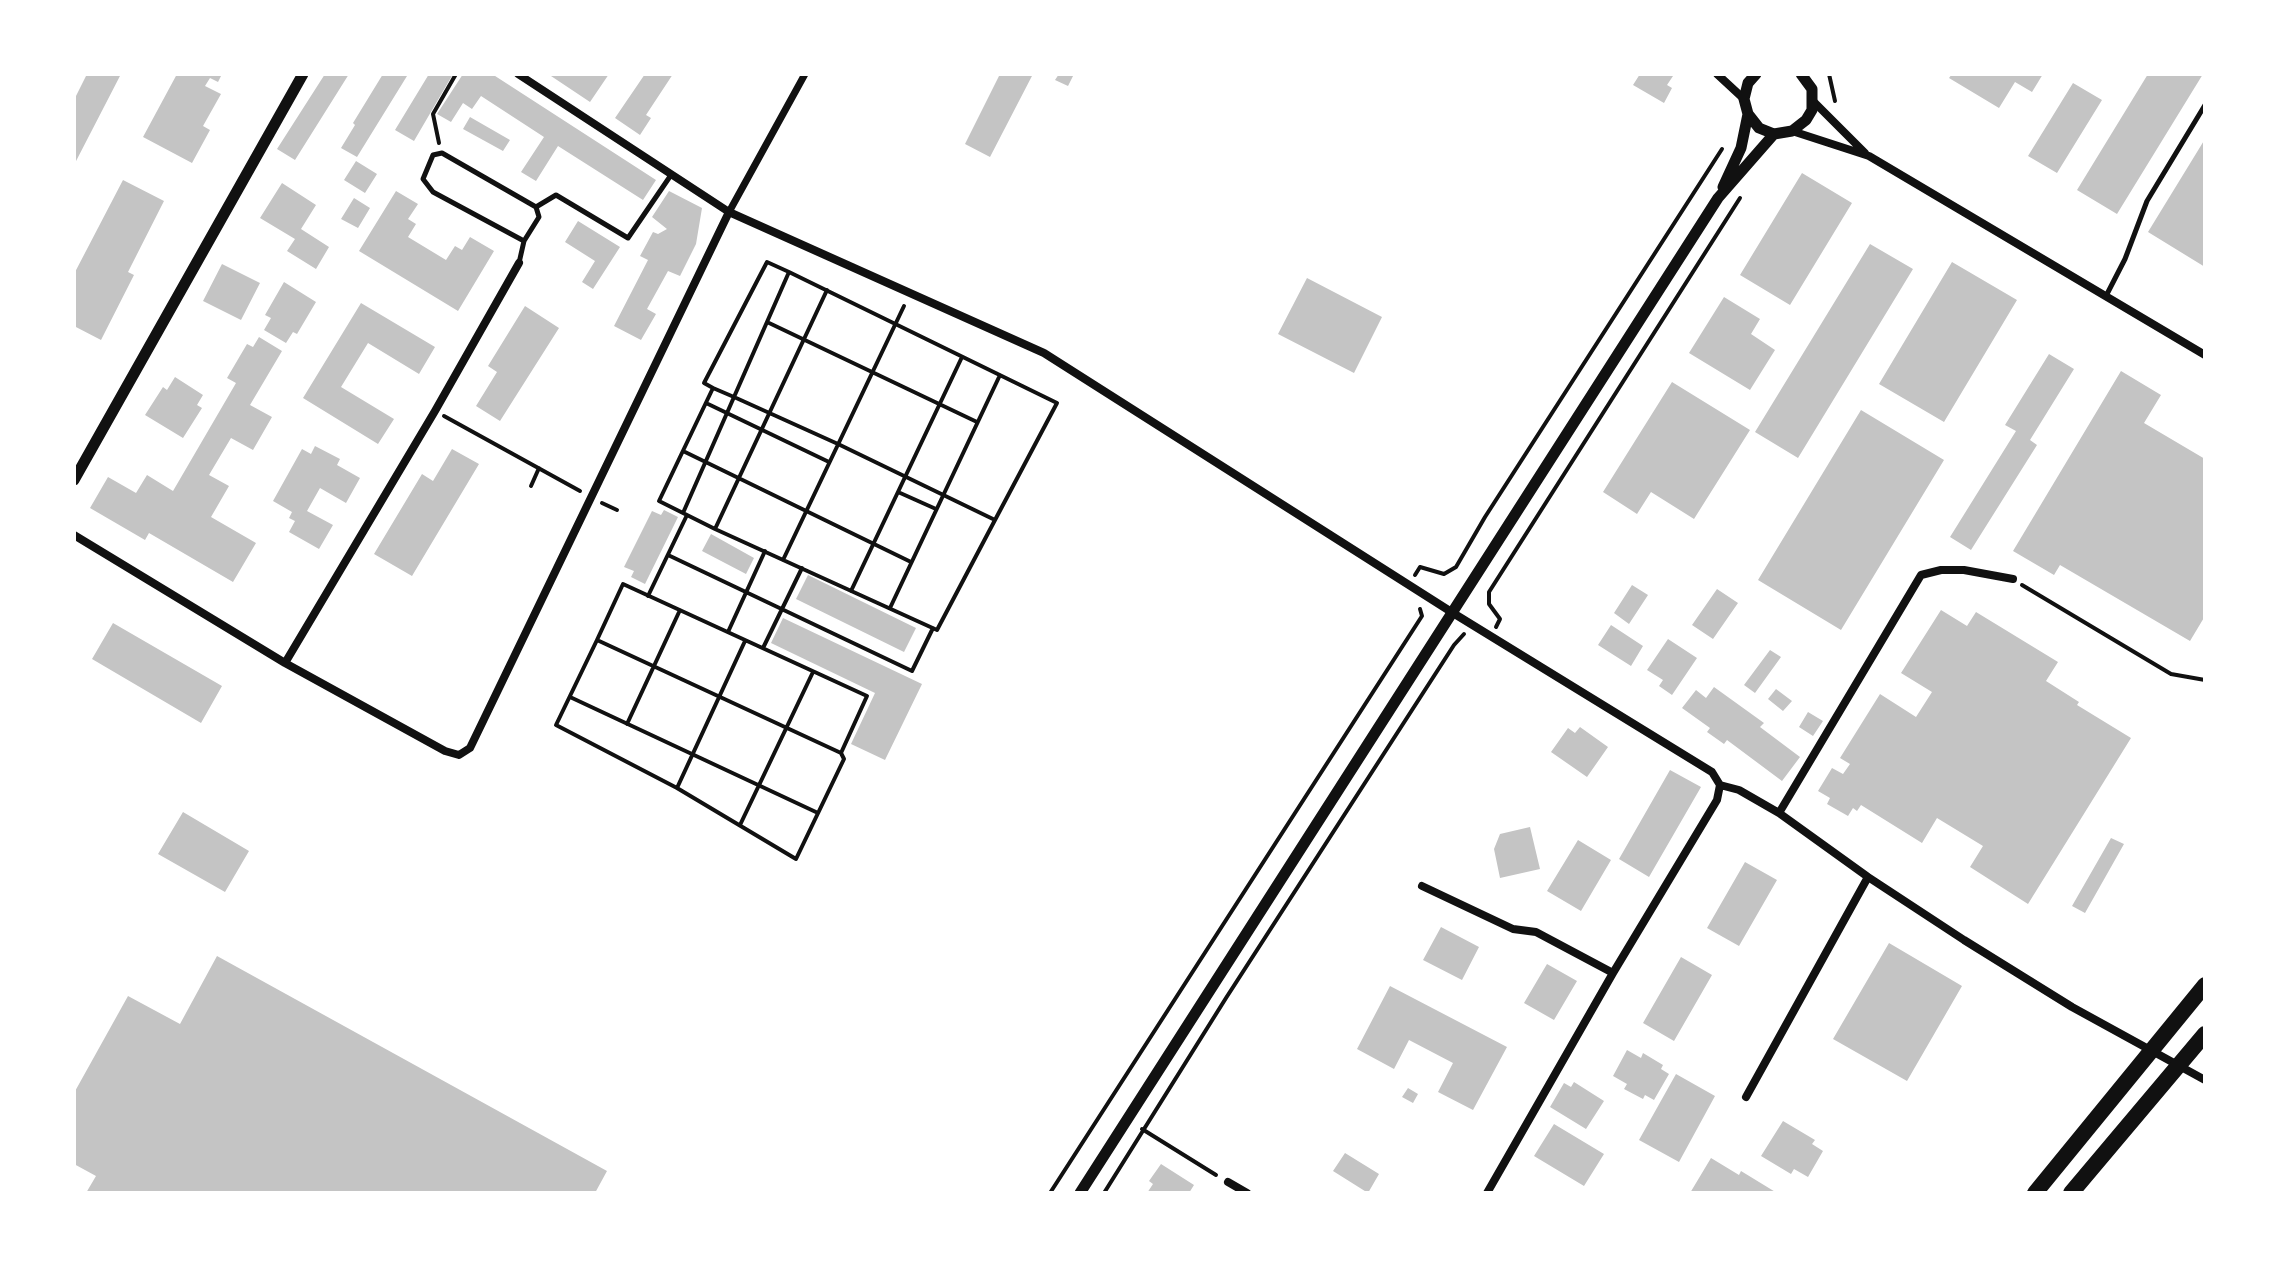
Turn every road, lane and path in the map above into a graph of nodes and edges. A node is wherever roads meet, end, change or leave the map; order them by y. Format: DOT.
graph roads {
  1 [pos="303,74"];
  2 [pos="456,74"];
  3 [pos="518,74"];
  4 [pos="805,74"];
  5 [pos="1717,74"];
  6 [pos="1756,74"];
  7 [pos="1801,74"];
  8 [pos="1816,74"];
  9 [pos="1829,74"];
  10 [pos="1813,95"];
  11 [pos="1744,99"];
  12 [pos="2205,105"];
  13 [pos="1838,106"];
  14 [pos="1748,114"];
  15 [pos="1792,131"];
  16 [pos="1774,134"];
  17 [pos="1725,145"];
  18 [pos="442,153"];
  19 [pos="1869,156"];
  20 [pos="671,174"];
  21 [pos="1743,194"];
  22 [pos="1718,198"];
  23 [pos="536,207"];
  24 [pos="729,212"];
  25 [pos="524,241"];
  26 [pos="519,263"];
  27 [pos="789,272"];
  28 [pos="827,290"];
  29 [pos="910,293"];
  30 [pos="2105,297"];
  31 [pos="767,322"];
  32 [pos="895,324"];
  33 [pos="804,339"];
  34 [pos="2205,355"];
  35 [pos="962,357"];
  36 [pos="872,372"];
  37 [pos="1000,375"];
  38 [pos="713,388"];
  39 [pos="734,397"];
  40 [pos="706,403"];
  41 [pos="940,404"];
  42 [pos="435,411"];
  43 [pos="727,413"];
  44 [pos="770,413"];
  45 [pos="977,422"];
  46 [pos="762,430"];
  47 [pos="838,444"];
  48 [pos="683,451"];
  49 [pos="705,462"];
  50 [pos="829,462"];
  51 [pos="539,468"];
  52 [pos="905,477"];
  53 [pos="739,478"];
  54 [pos="74,480"];
  55 [pos="531,486"];
  56 [pos="898,492"];
  57 [pos="942,495"];
  58 [pos="591,497"];
  59 [pos="936,509"];
  60 [pos="617,510"];
  61 [pos="806,511"];
  62 [pos="685,514"];
  63 [pos="995,520"];
  64 [pos="715,529"];
  65 [pos="74,535"];
  66 [pos="874,544"];
  67 [pos="765,551"];
  68 [pos="668,555"];
  69 [pos="783,560"];
  70 [pos="911,562"];
  71 [pos="802,568"];
  72 [pos="2013,579"];
  73 [pos="1409,583"];
  74 [pos="851,591"];
  75 [pos="746,592"];
  76 [pos="648,596"];
  77 [pos="1419,604"];
  78 [pos="783,608"];
  79 [pos="889,609"];
  80 [pos="680,610"];
  81 [pos="1453,613"];
  82 [pos="933,628"];
  83 [pos="728,632"];
  84 [pos="1489,638"];
  85 [pos="597,640"];
  86 [pos="745,640"];
  87 [pos="763,648"];
  88 [pos="285,663"];
  89 [pos="654,666"];
  90 [pos="813,671"];
  91 [pos="2205,680"];
  92 [pos="570,697"];
  93 [pos="719,697"];
  94 [pos="627,724"];
  95 [pos="786,728"];
  96 [pos="841,753"];
  97 [pos="693,754"];
  98 [pos="759,785"];
  99 [pos="1720,785"];
  100 [pos="677,788"];
  101 [pos="818,813"];
  102 [pos="1779,813"];
  103 [pos="740,825"];
  104 [pos="1868,877"];
  105 [pos="1422,886"];
  106 [pos="1613,973"];
  107 [pos="2205,985"];
  108 [pos="2205,1034"];
  109 [pos="2205,1080"];
  110 [pos="1746,1097"];
  111 [pos="1126,1119"];
  112 [pos="1144,1130"];
  113 [pos="1228,1182"];
  114 [pos="1050,1193"];
  115 [pos="1080,1193"];
  116 [pos="1104,1193"];
  117 [pos="1247,1193"];
  118 [pos="1487,1193"];
  119 [pos="2035,1193"];
  120 [pos="2071,1193"];
  1 -- 54 [label="street"];
  2 -- 18 [label="path"];
  3 -- 20 [label="street"];
  4 -- 24 [label="street"];
  5 -- 11 [label="street"];
  6 -- 11 [label="street"];
  7 -- 10 [label="street"];
  8 -- 10 [label="street"];
  9 -- 13 [label="path"];
  10 -- 15 [label="street"];
  10 -- 19 [label="street"];
  11 -- 14 [label="street"];
  12 -- 30 [label="lane"];
  14 -- 16 [label="street"];
  14 -- 22 [label="street"];
  15 -- 16 [label="street"];
  15 -- 19 [label="street"];
  16 -- 22 [label="street"];
  17 -- 73 [label="path"];
  18 -- 23 [label="lane"];
  18 -- 25 [label="lane"];
  19 -- 30 [label="street"];
  20 -- 23 [label="lane"];
  20 -- 24 [label="street"];
  21 -- 84 [label="path"];
  22 -- 81 [label="street"];
  23 -- 25 [label="lane"];
  24 -- 29 [label="street"];
  24 -- 58 [label="street"];
  25 -- 26 [label="lane"];
  26 -- 42 [label="street"];
  27 -- 28 [label="path"];
  27 -- 31 [label="path"];
  27 -- 38 [label="path"];
  28 -- 32 [label="path"];
  28 -- 33 [label="path"];
  29 -- 32 [label="path"];
  29 -- 73 [label="street"];
  30 -- 34 [label="street"];
  31 -- 33 [label="path"];
  31 -- 39 [label="path"];
  32 -- 35 [label="path"];
  32 -- 36 [label="path"];
  33 -- 36 [label="path"];
  33 -- 44 [label="path"];
  35 -- 37 [label="path"];
  35 -- 41 [label="path"];
  36 -- 41 [label="path"];
  36 -- 47 [label="path"];
  37 -- 45 [label="path"];
  37 -- 63 [label="path"];
  38 -- 39 [label="path"];
  38 -- 40 [label="path"];
  39 -- 43 [label="path"];
  39 -- 44 [label="path"];
  40 -- 43 [label="path"];
  40 -- 48 [label="path"];
  41 -- 45 [label="path"];
  41 -- 52 [label="path"];
  42 -- 51 [label="path"];
  42 -- 88 [label="street"];
  43 -- 46 [label="path"];
  43 -- 49 [label="path"];
  44 -- 46 [label="path"];
  44 -- 47 [label="path"];
  45 -- 57 [label="path"];
  46 -- 50 [label="path"];
  46 -- 53 [label="path"];
  47 -- 50 [label="path"];
  47 -- 52 [label="path"];
  48 -- 49 [label="path"];
  48 -- 62 [label="path"];
  49 -- 53 [label="path"];
  49 -- 62 [label="path"];
  50 -- 61 [label="path"];
  51 -- 55 [label="path"];
  51 -- 58 [label="path"];
  52 -- 56 [label="path"];
  52 -- 57 [label="path"];
  53 -- 61 [label="path"];
  53 -- 64 [label="path"];
  56 -- 59 [label="path"];
  56 -- 66 [label="path"];
  57 -- 59 [label="path"];
  57 -- 63 [label="path"];
  58 -- 60 [label="path"];
  58 -- 88 [label="street"];
  59 -- 70 [label="path"];
  61 -- 66 [label="path"];
  61 -- 69 [label="path"];
  62 -- 64 [label="path"];
  62 -- 68 [label="path"];
  63 -- 82 [label="path"];
  64 -- 67 [label="path"];
  65 -- 88 [label="street"];
  66 -- 70 [label="path"];
  66 -- 74 [label="path"];
  67 -- 69 [label="path"];
  67 -- 75 [label="path"];
  68 -- 75 [label="path"];
  68 -- 76 [label="path"];
  69 -- 71 [label="path"];
  70 -- 79 [label="path"];
  71 -- 74 [label="path"];
  71 -- 78 [label="path"];
  72 -- 91 [label="path"];
  72 -- 102 [label="street"];
  73 -- 81 [label="street"];
  74 -- 79 [label="path"];
  75 -- 78 [label="path"];
  75 -- 83 [label="path"];
  76 -- 80 [label="path"];
  76 -- 85 [label="path"];
  77 -- 114 [label="path"];
  78 -- 82 [label="path"];
  78 -- 87 [label="path"];
  79 -- 82 [label="path"];
  80 -- 83 [label="path"];
  80 -- 89 [label="path"];
  81 -- 84 [label="street"];
  81 -- 111 [label="street"];
  83 -- 86 [label="path"];
  84 -- 99 [label="street"];
  84 -- 112 [label="path"];
  85 -- 89 [label="path"];
  85 -- 92 [label="path"];
  86 -- 87 [label="path"];
  86 -- 93 [label="path"];
  87 -- 90 [label="path"];
  89 -- 93 [label="path"];
  89 -- 94 [label="path"];
  90 -- 95 [label="path"];
  90 -- 96 [label="path"];
  92 -- 94 [label="path"];
  92 -- 100 [label="path"];
  93 -- 95 [label="path"];
  93 -- 97 [label="path"];
  94 -- 97 [label="path"];
  95 -- 96 [label="path"];
  95 -- 98 [label="path"];
  96 -- 101 [label="path"];
  97 -- 98 [label="path"];
  97 -- 100 [label="path"];
  98 -- 101 [label="path"];
  98 -- 103 [label="path"];
  99 -- 102 [label="street"];
  99 -- 106 [label="street"];
  100 -- 103 [label="path"];
  101 -- 103 [label="path"];
  102 -- 104 [label="street"];
  104 -- 109 [label="street"];
  104 -- 110 [label="street"];
  105 -- 106 [label="street"];
  106 -- 118 [label="street"];
  107 -- 119 [label="highway"];
  108 -- 120 [label="highway"];
  111 -- 112 [label="path"];
  111 -- 115 [label="street"];
  112 -- 113 [label="path"];
  112 -- 116 [label="path"];
  113 -- 117 [label="street"];
}
